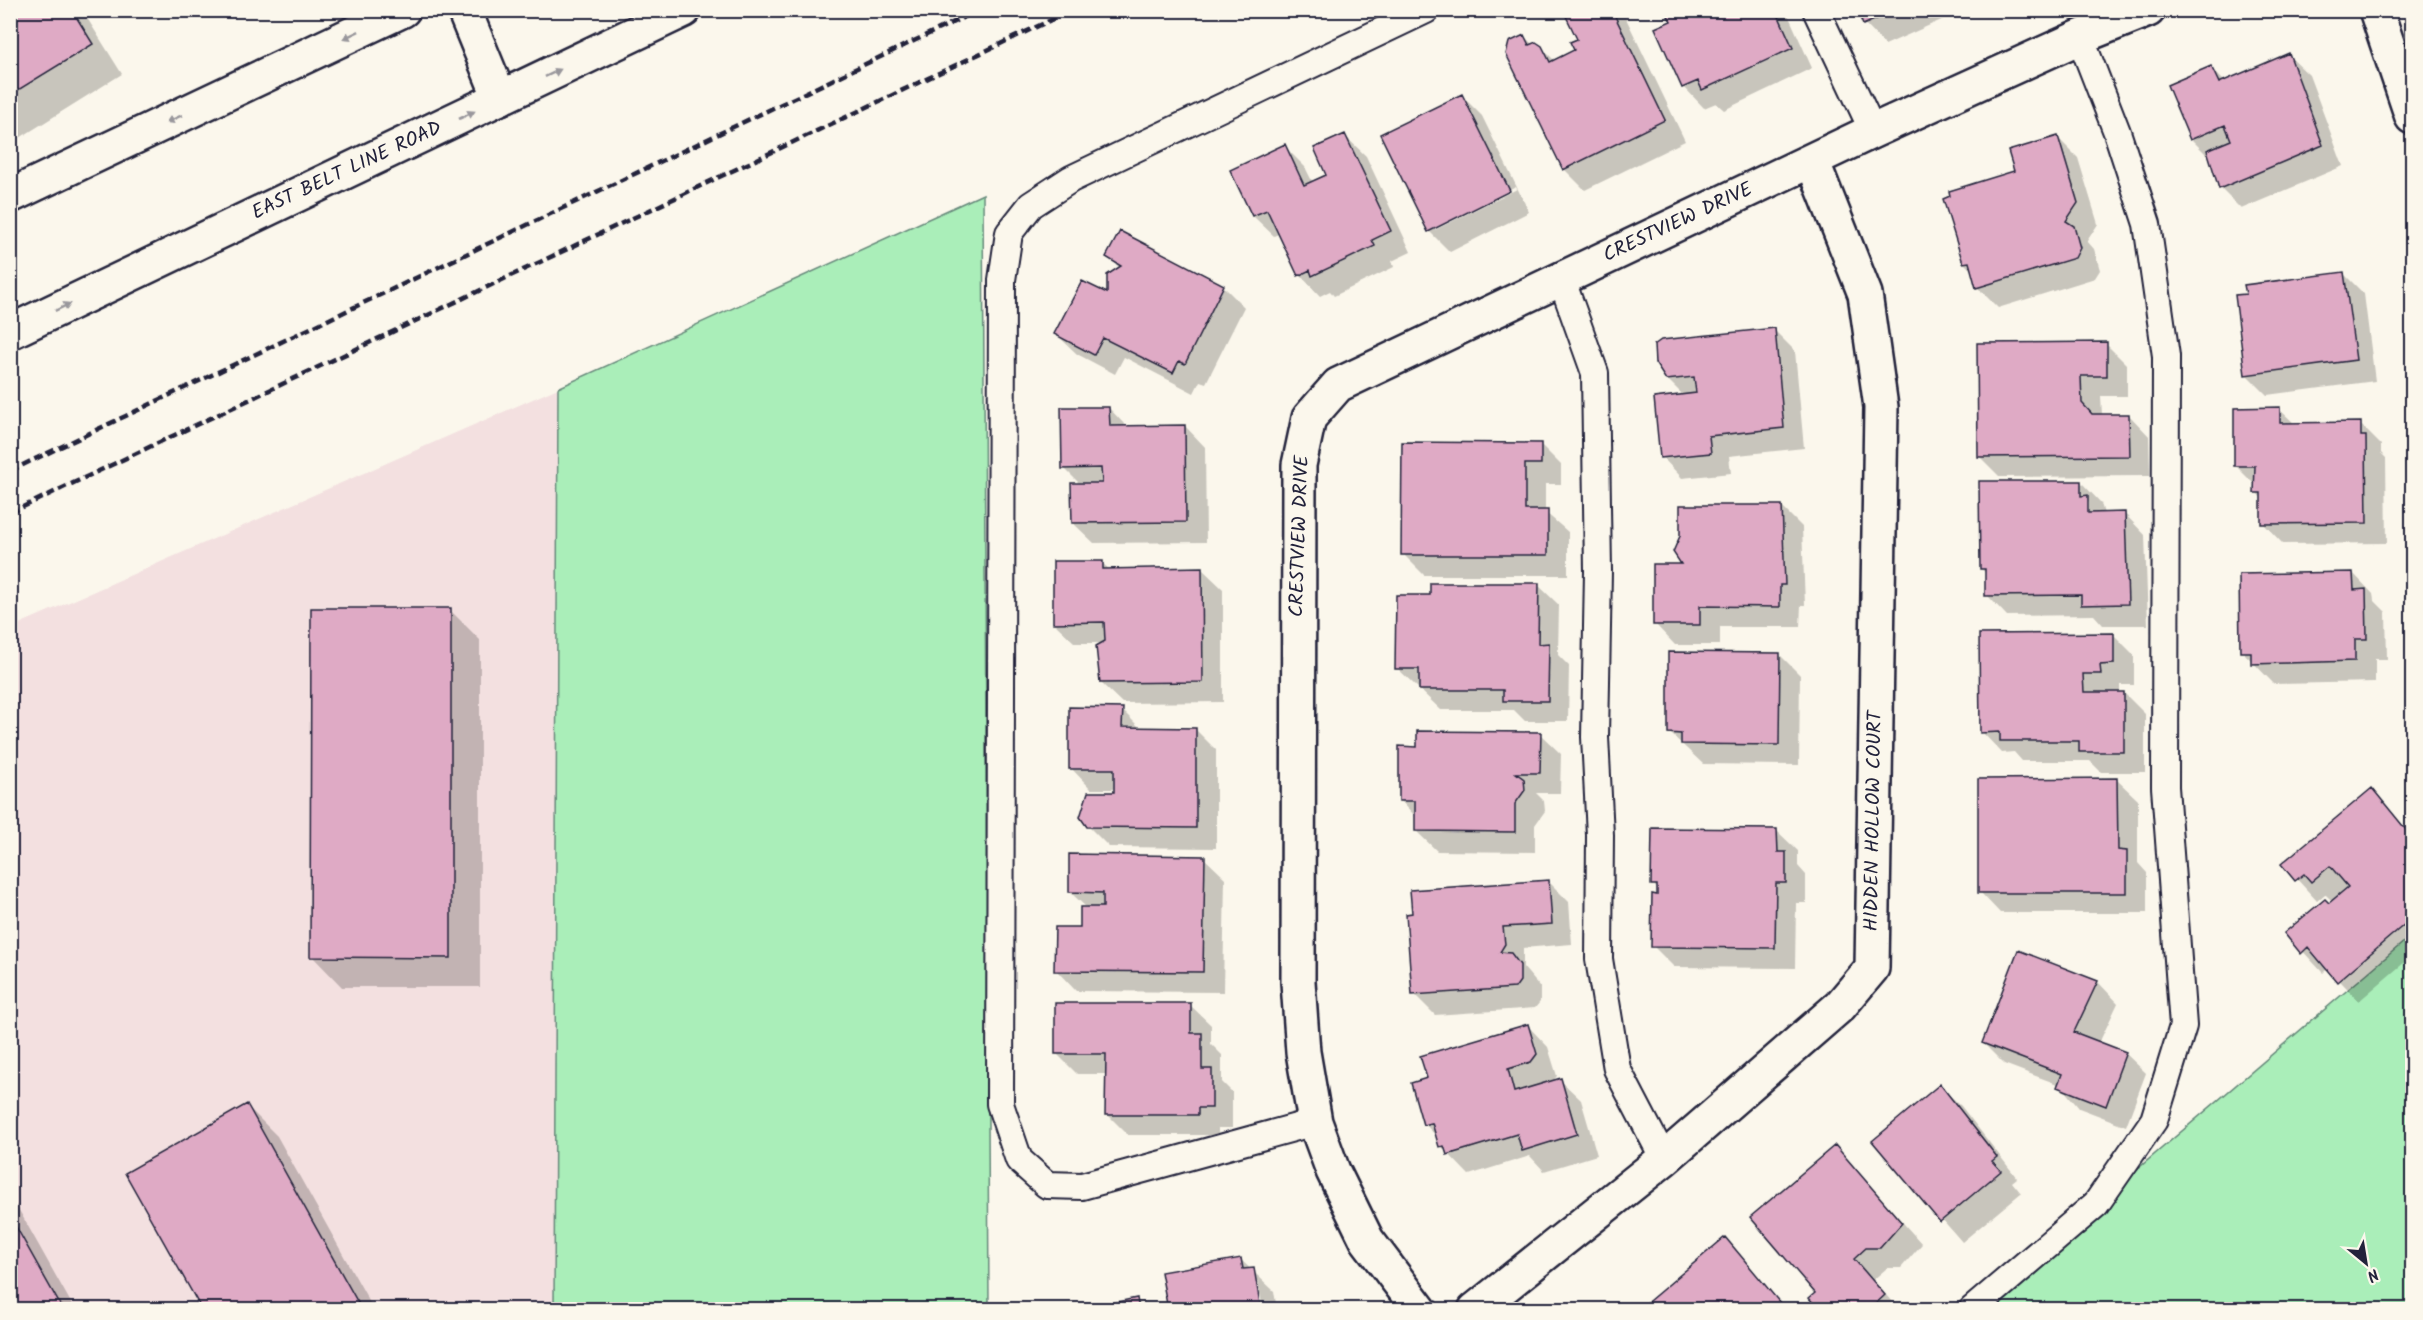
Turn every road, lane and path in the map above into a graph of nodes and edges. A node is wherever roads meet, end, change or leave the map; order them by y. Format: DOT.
graph roads {
  1 [pos="404,10"];
  2 [pos="464,10"];
  3 [pos="684,10"];
  4 [pos="1426,10"];
  5 [pos="1816,10"];
  6 [pos="2148,10"];
  7 [pos="2376,10"];
  8 [pos="2080,37"];
  9 [pos="500,98"];
  10 [pos="2412,117"];
  11 [pos="1873,131"];
  12 [pos="1812,160"];
  13 [pos="10,196"];
  14 [pos="1561,278"];
  15 [pos="10,332"];
  16 [pos="1315,1122"];
  17 [pos="1664,1159"];
  18 [pos="1420,1310"];
  19 [pos="1475,1310"];
  20 [pos="1972,1310"];
  1 -- 13 [label="street, one-way"];
  2 -- 9 [label="street"];
  9 -- 3 [label="street, EAST BELT LINE ROAD, one-way"];
  4 -- 16 [label="lane"];
  5 -- 11 [label="lane"];
  6 -- 8 [label="street, CRESTVIEW DRIVE"];
  7 -- 10 [label="street"];
  8 -- 11 [label="street, CRESTVIEW DRIVE"];
  8 -- 20 [label="lane"];
  15 -- 9 [label="street, EAST BELT LINE ROAD, one-way"];
  11 -- 12 [label="street, CRESTVIEW DRIVE"];
  12 -- 14 [label="street, CRESTVIEW DRIVE"];
  12 -- 17 [label="street, HIDDEN HOLLOW COURT"];
  14 -- 16 [label="street, CRESTVIEW DRIVE"];
  14 -- 17 [label="lane"];
  16 -- 18 [label="street, CRESTVIEW DRIVE"];
  17 -- 19 [label="street, HIDDEN HOLLOW COURT"];
}
